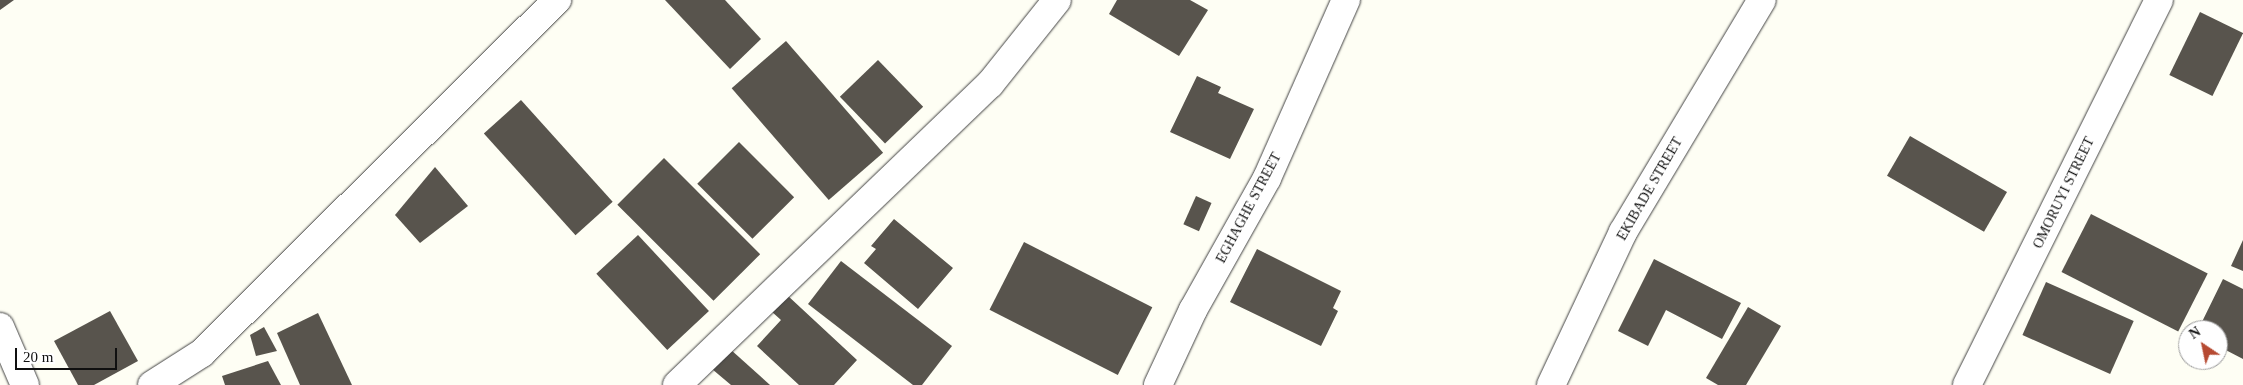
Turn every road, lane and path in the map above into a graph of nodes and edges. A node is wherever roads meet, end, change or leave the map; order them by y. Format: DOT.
graph roads {
  1 [pos="556,0"];
  2 [pos="1057,0"];
  3 [pos="1346,0"];
  4 [pos="1762,0"];
  5 [pos="2159,0"];
  6 [pos="0,327"];
  7 [pos="25,385"];
  8 [pos="152,385"];
  9 [pos="677,385"];
  10 [pos="1158,385"];
  11 [pos="1551,385"];
  12 [pos="1967,385"];
  1 -- 8 [label="street"];
  2 -- 9 [label="street"];
  3 -- 10 [label="street, EGHAGHE STREET"];
  4 -- 11 [label="street, EKIBADE STREET"];
  5 -- 12 [label="street, OMORUYI STREET"];
  6 -- 7 [label="street"];
}
